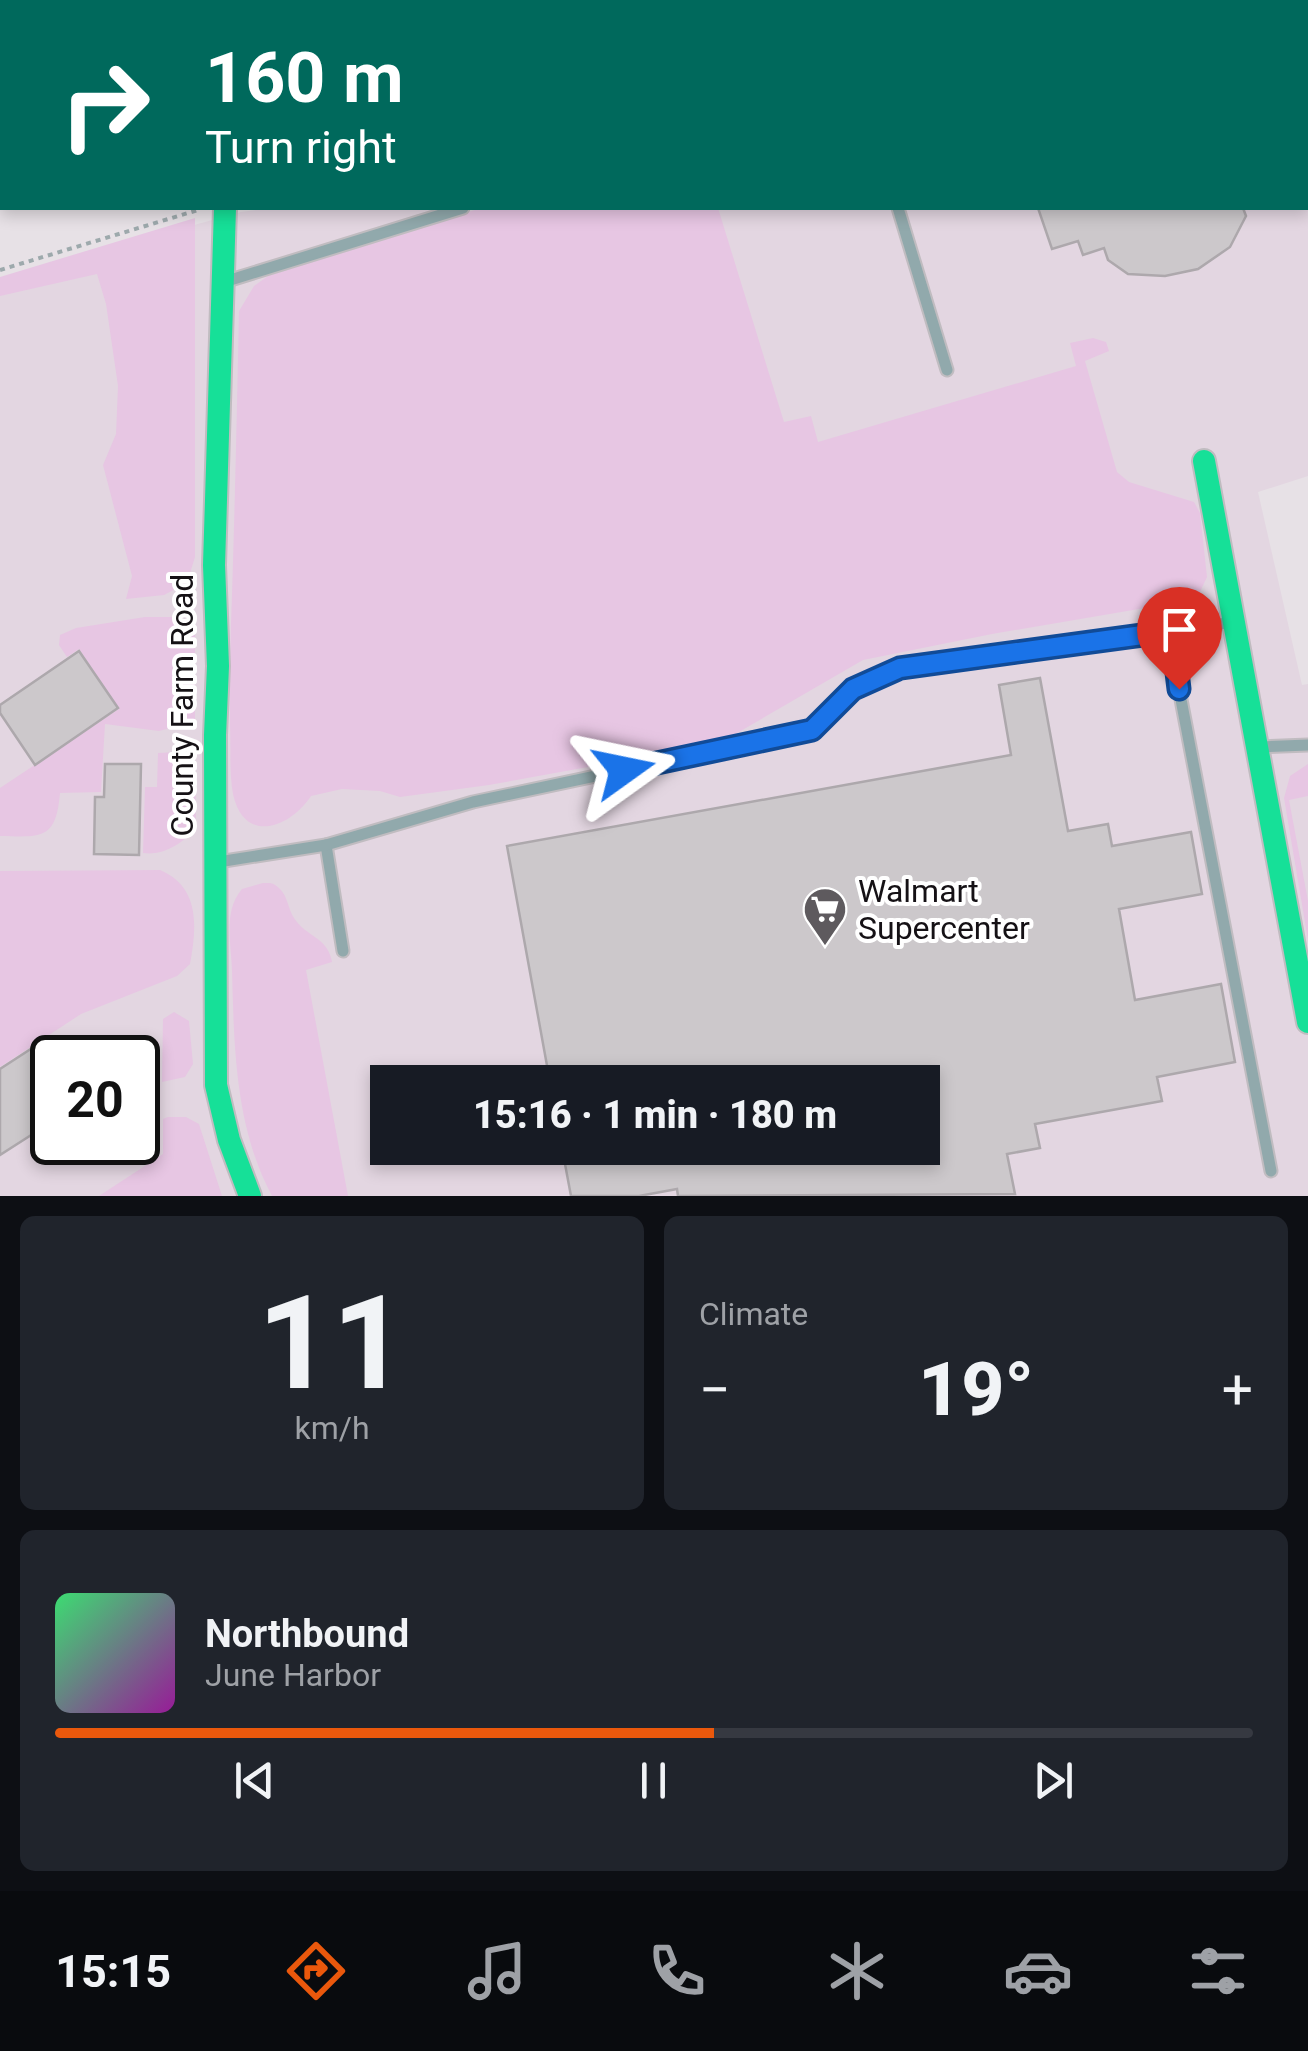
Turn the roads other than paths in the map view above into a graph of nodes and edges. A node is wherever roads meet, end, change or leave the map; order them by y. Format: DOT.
graph roads {
  1 [pos="225,210"];
  2 [pos="456,210"];
  3 [pos="899,210"];
  4 [pos="222,282"];
  5 [pos="947,370"];
  6 [pos="1204,460"];
  7 [pos="1234,622"];
  8 [pos="1172,631"];
  9 [pos="1308,745"];
  10 [pos="1257,748"];
  11 [pos="326,845"];
  12 [pos="216,862"];
  13 [pos="343,952"];
  14 [pos="1308,1022"];
  15 [pos="1271,1172"];
  16 [pos="250,1196"];
  1 -- 4 [label="street, County Farm Road"];
  2 -- 4 [label="lane"];
  3 -- 5 [label="lane"];
  4 -- 12 [label="street, County Farm Road"];
  6 -- 7 [label="street"];
  7 -- 8 [label="lane"];
  7 -- 10 [label="street"];
  8 -- 11 [label="lane"];
  8 -- 15 [label="lane"];
  9 -- 10 [label="lane"];
  10 -- 14 [label="street"];
  11 -- 12 [label="lane"];
  11 -- 13 [label="lane"];
  12 -- 16 [label="street, County Farm Road"];
}
